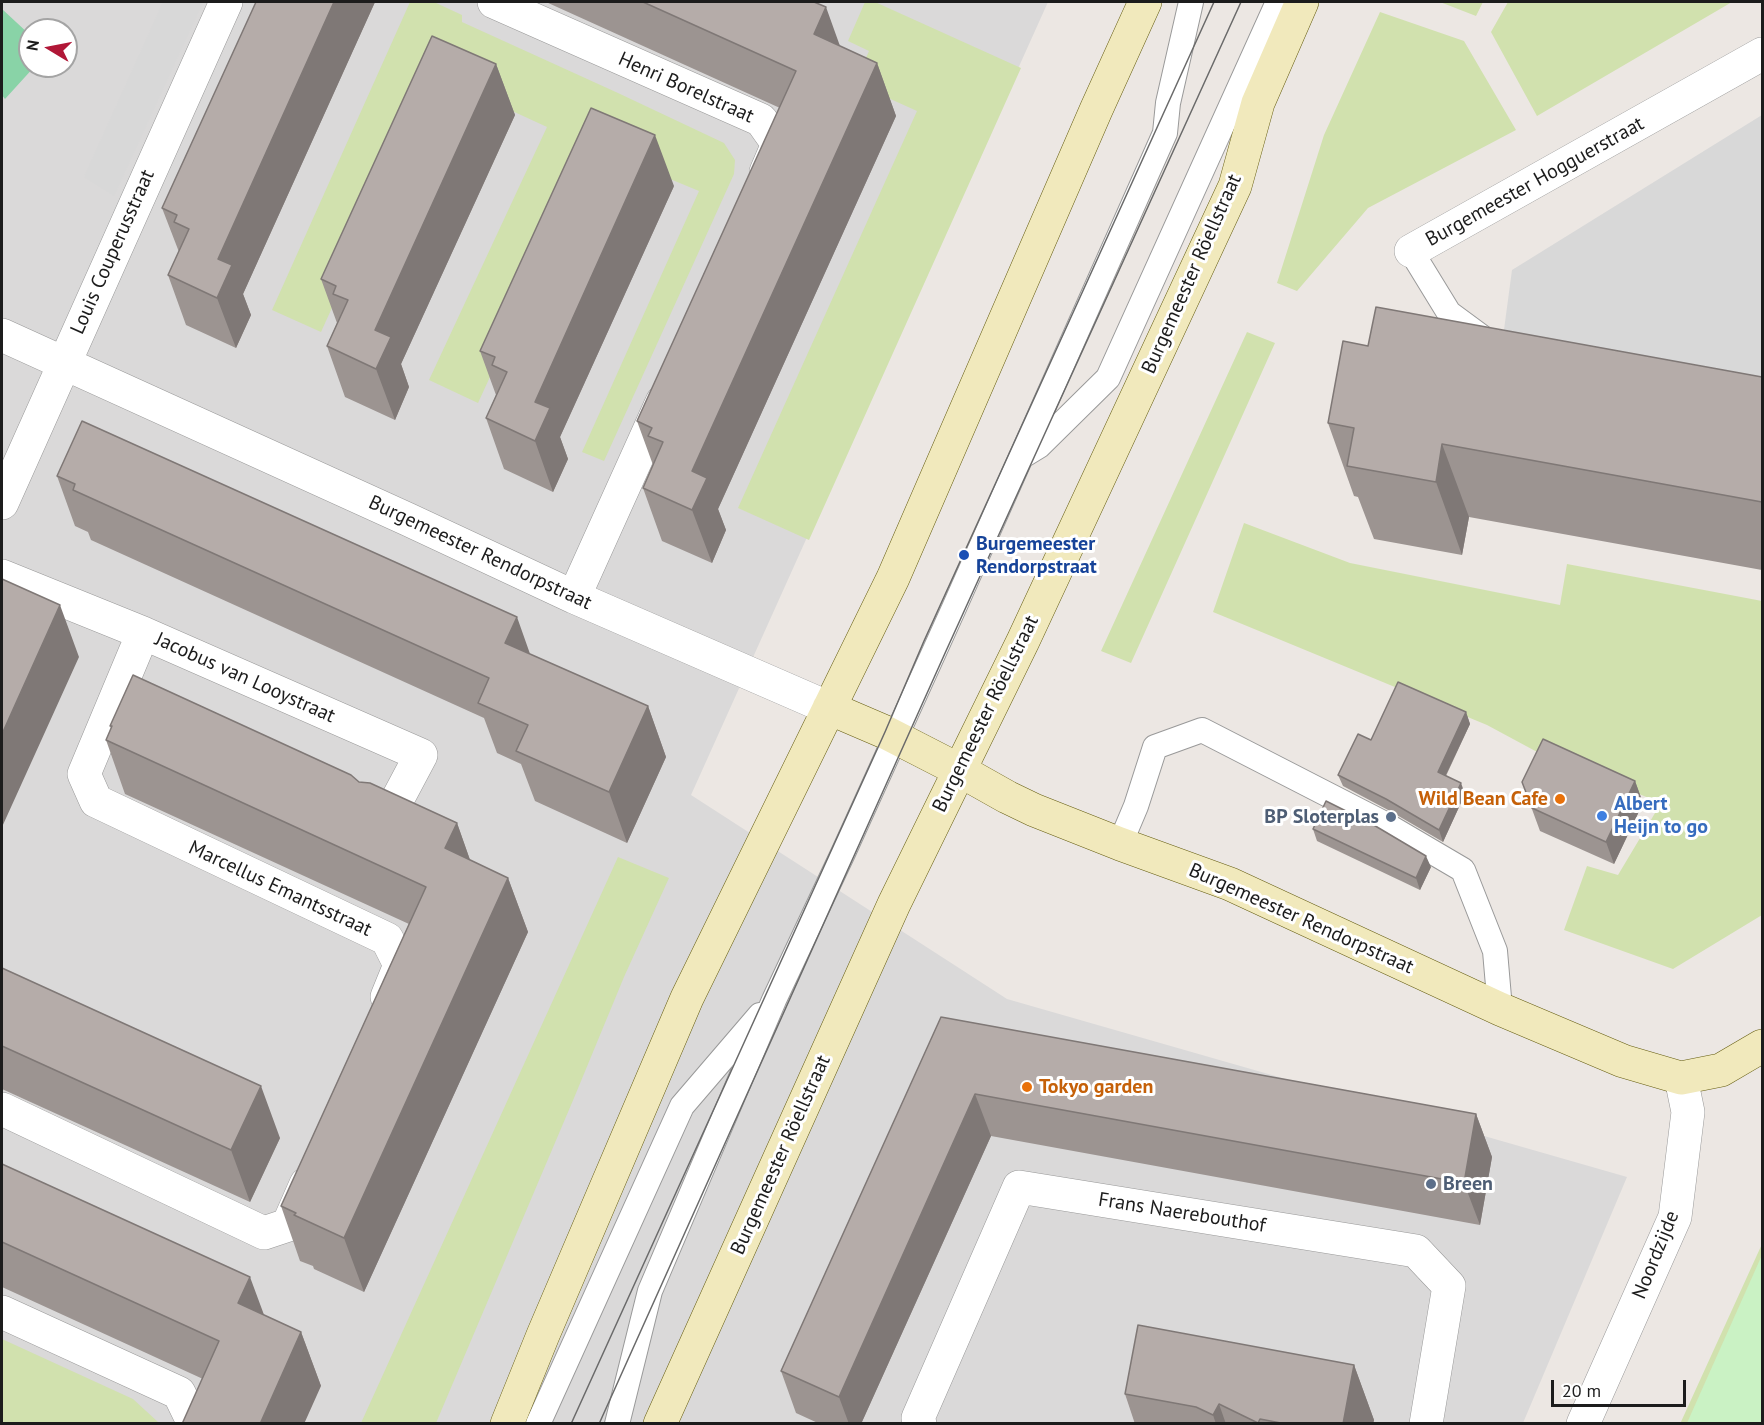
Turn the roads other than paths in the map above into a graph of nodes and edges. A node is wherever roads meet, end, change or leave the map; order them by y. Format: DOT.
graph roads {
  1 [pos="226,2"];
  2 [pos="494,2"];
  3 [pos="1145,2"];
  4 [pos="1191,2"];
  5 [pos="1278,2"];
  6 [pos="1302,2"];
  7 [pos="1762,54"];
  8 [pos="753,199"];
  9 [pos="1412,250"];
  10 [pos="2,335"];
  11 [pos="1487,341"];
  12 [pos="63,363"];
  13 [pos="675,374"];
  14 [pos="1021,457"];
  15 [pos="2,503"];
  16 [pos="2,576"];
  17 [pos="574,597"];
  18 [pos="143,633"];
  19 [pos="829,708"];
  20 [pos="895,737"];
  21 [pos="959,770"];
  22 [pos="387,819"];
  23 [pos="1120,844"];
  24 [pos="774,1000"];
  25 [pos="1500,1009"];
  26 [pos="377,1019"];
  27 [pos="1762,1046"];
  28 [pos="1681,1078"];
  29 [pos="2,1109"];
  30 [pos="316,1160"];
  31 [pos="2,1312"];
  32 [pos="194,1424"];
  33 [pos="507,1424"];
  34 [pos="538,1424"];
  35 [pos="617,1424"];
  36 [pos="660,1424"];
  37 [pos="920,1424"];
  38 [pos="1426,1424"];
  39 [pos="1583,1424"];
  1 -- 12 [label="street, Louis Couperusstraat"];
  2 -- 8 [label="street, Henri Borelstraat"];
  3 -- 19 [label="main road"];
  4 -- 14 [label="lane"];
  5 -- 14 [label="lane, Burgemeester Röellstraat"];
  6 -- 21 [label="main road, Burgemeester Röellstraat"];
  7 -- 9 [label="street, Burgemeester Hogguerstraat"];
  9 -- 11 [label="lane, Burgemeester Hogguerstraat"];
  10 -- 12 [label="street, Burgemeester Rendorpstraat"];
  12 -- 15 [label="street, Louis Couperusstraat"];
  12 -- 17 [label="street, Burgemeester Rendorpstraat"];
  13 -- 17 [label="street"];
  14 -- 20 [label="lane"];
  16 -- 18 [label="street, Jacobus van Looystraat"];
  17 -- 19 [label="street, Burgemeester Rendorpstraat"];
  18 -- 22 [label="street, Jacobus van Looystraat"];
  18 -- 26 [label="street, Marcellus Emantsstraat"];
  19 -- 20 [label="main road, Burgemeester Rendorpstraat"];
  19 -- 33 [label="main road"];
  20 -- 21 [label="main road, Burgemeester Rendorpstraat"];
  20 -- 24 [label="lane"];
  21 -- 23 [label="main road, Burgemeester Rendorpstraat"];
  21 -- 36 [label="main road, Burgemeester Röellstraat"];
  23 -- 25 [label="main road, Burgemeester Rendorpstraat"];
  23 -- 25 [label="lane"];
  24 -- 34 [label="lane"];
  24 -- 35 [label="lane"];
  25 -- 28 [label="main road, Burgemeester Rendorpstraat"];
  27 -- 28 [label="main road, Burgemeester Rendorpstraat"];
  28 -- 39 [label="street, Noordzijde"];
  29 -- 30 [label="street"];
  31 -- 32 [label="street"];
  37 -- 38 [label="street, Frans Naerebouthof"];
}
